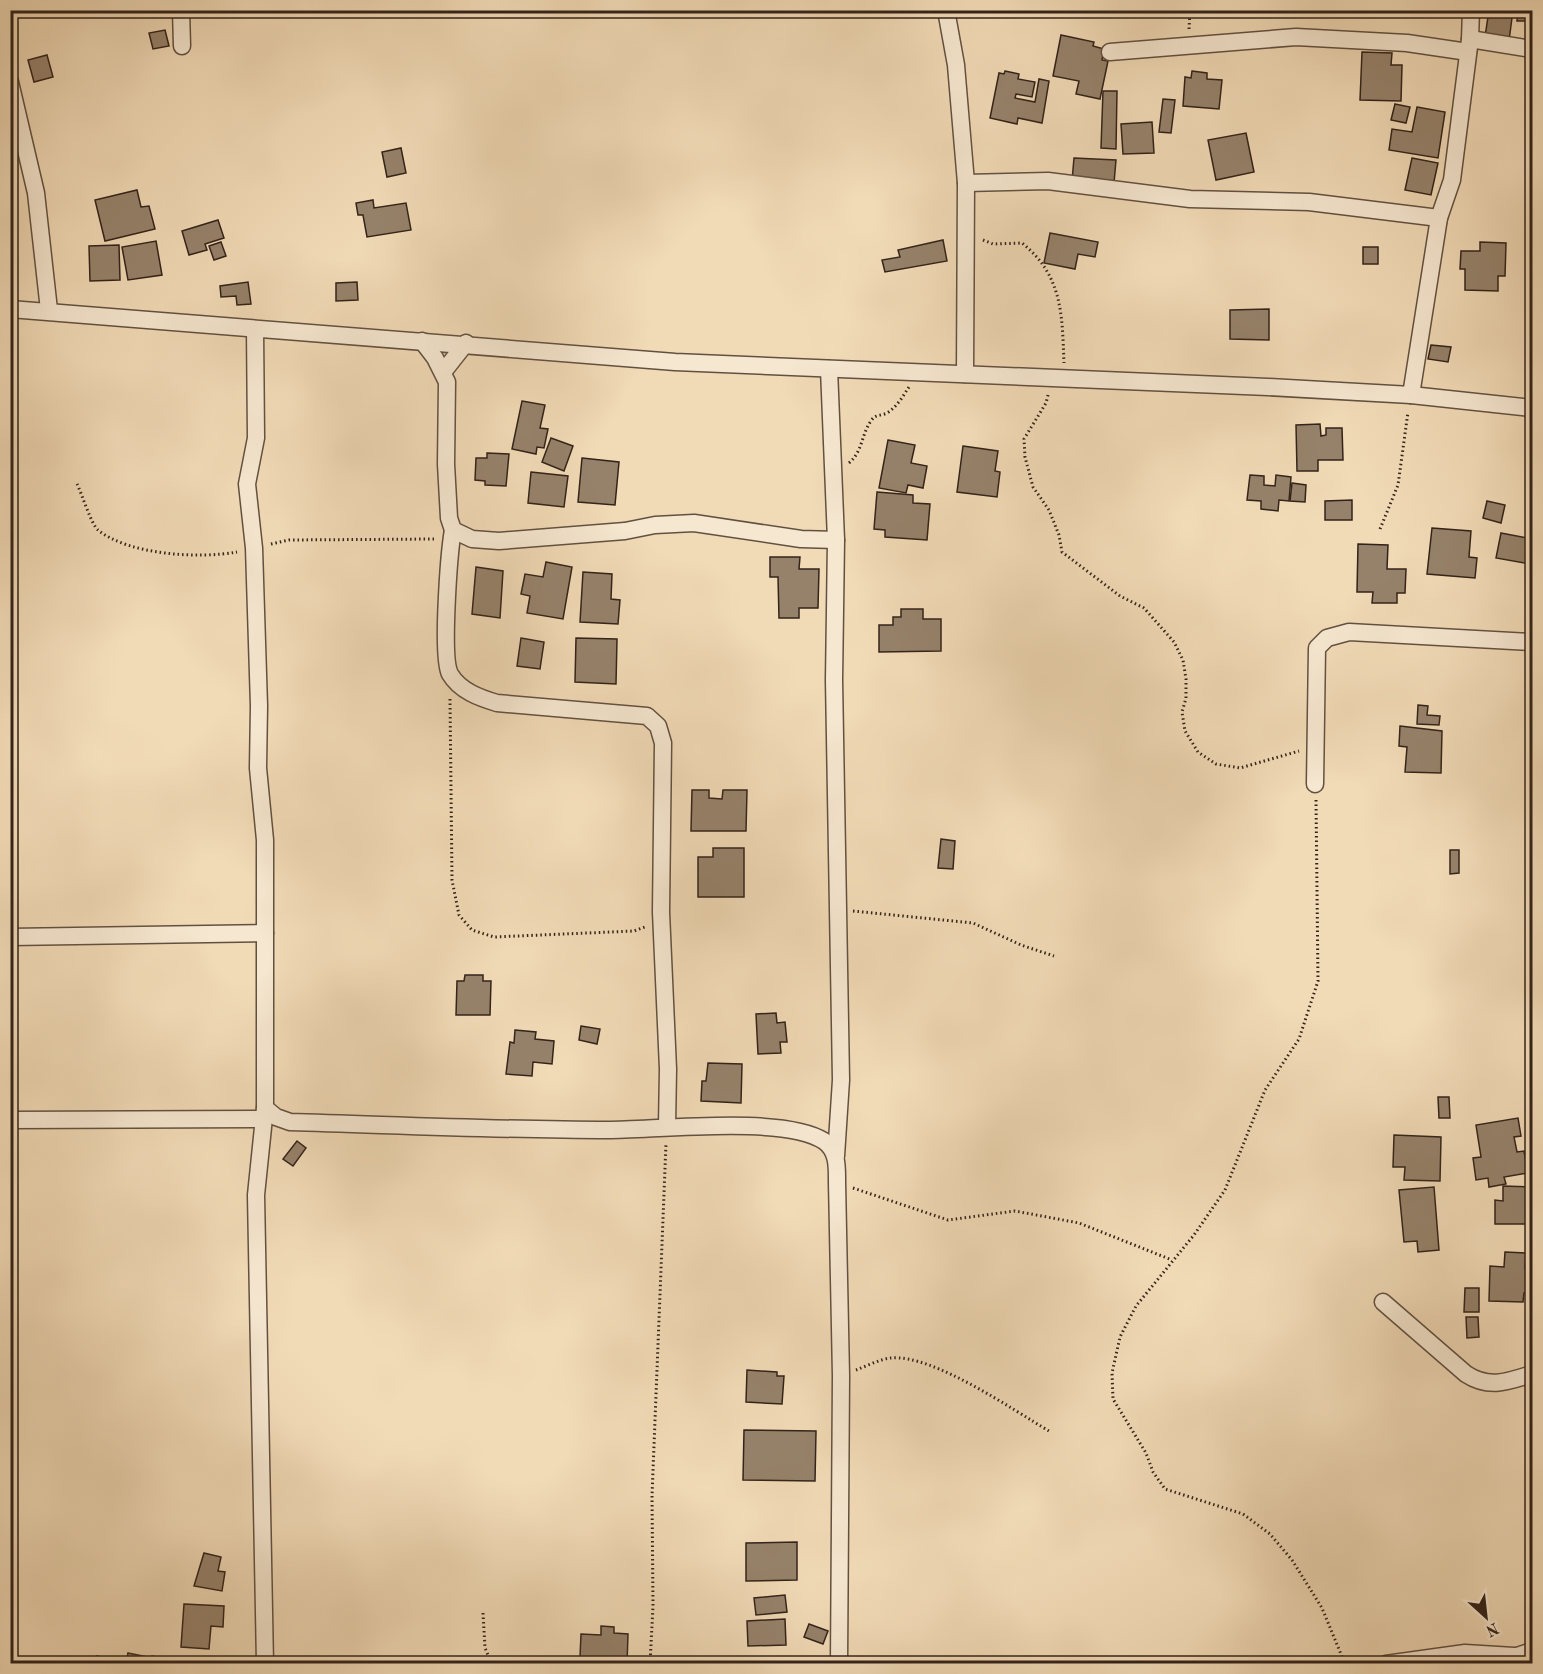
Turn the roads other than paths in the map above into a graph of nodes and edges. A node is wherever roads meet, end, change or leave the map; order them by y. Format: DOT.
graph roads {
  1 [pos="181,10"];
  2 [pos="946,10"];
  3 [pos="1471,10"];
  4 [pos="182,46"];
  5 [pos="1469,46"];
  6 [pos="1533,49"];
  7 [pos="1110,52"];
  8 [pos="10,82"];
  9 [pos="966,183"];
  10 [pos="1439,218"];
  11 [pos="10,309"];
  12 [pos="49,310"];
  13 [pos="255,329"];
  14 [pos="422,341"];
  15 [pos="466,343"];
  16 [pos="829,369"];
  17 [pos="444,371"];
  18 [pos="966,374"];
  19 [pos="1411,395"];
  20 [pos="1533,408"];
  21 [pos="452,535"];
  22 [pos="836,540"];
  23 [pos="1533,642"];
  24 [pos="1316,784"];
  25 [pos="265,933"];
  26 [pos="10,937"];
  27 [pos="265,1114"];
  28 [pos="10,1120"];
  29 [pos="666,1126"];
  30 [pos="836,1156"];
  31 [pos="1383,1302"];
  32 [pos="1533,1374"];
  33 [pos="1533,1651"];
  34 [pos="1514,1656"];
  35 [pos="265,1664"];
  36 [pos="839,1664"];
  37 [pos="1386,1664"];
  38 [pos="1495,1664"];
  1 -- 4 [label="street"];
  2 -- 9 [label="street"];
  3 -- 5 [label="street"];
  5 -- 6 [label="street"];
  5 -- 7 [label="street"];
  5 -- 10 [label="street"];
  8 -- 12 [label="street"];
  9 -- 10 [label="street"];
  9 -- 18 [label="street"];
  10 -- 19 [label="street"];
  11 -- 12 [label="street"];
  12 -- 13 [label="street"];
  13 -- 14 [label="street"];
  13 -- 25 [label="street"];
  14 -- 15 [label="street"];
  14 -- 17 [label="street"];
  15 -- 16 [label="street"];
  15 -- 17 [label="street"];
  16 -- 18 [label="street"];
  16 -- 22 [label="street"];
  17 -- 21 [label="street"];
  18 -- 19 [label="street"];
  19 -- 20 [label="street"];
  21 -- 22 [label="street"];
  21 -- 29 [label="street"];
  22 -- 30 [label="street"];
  23 -- 24 [label="street"];
  25 -- 26 [label="street"];
  25 -- 27 [label="street"];
  27 -- 28 [label="street"];
  27 -- 29 [label="street"];
  27 -- 35 [label="street"];
  29 -- 30 [label="street"];
  30 -- 36 [label="street"];
  31 -- 32 [label="street"];
  33 -- 34 [label="street"];
  34 -- 37 [label="street"];
  34 -- 38 [label="street"];
}
